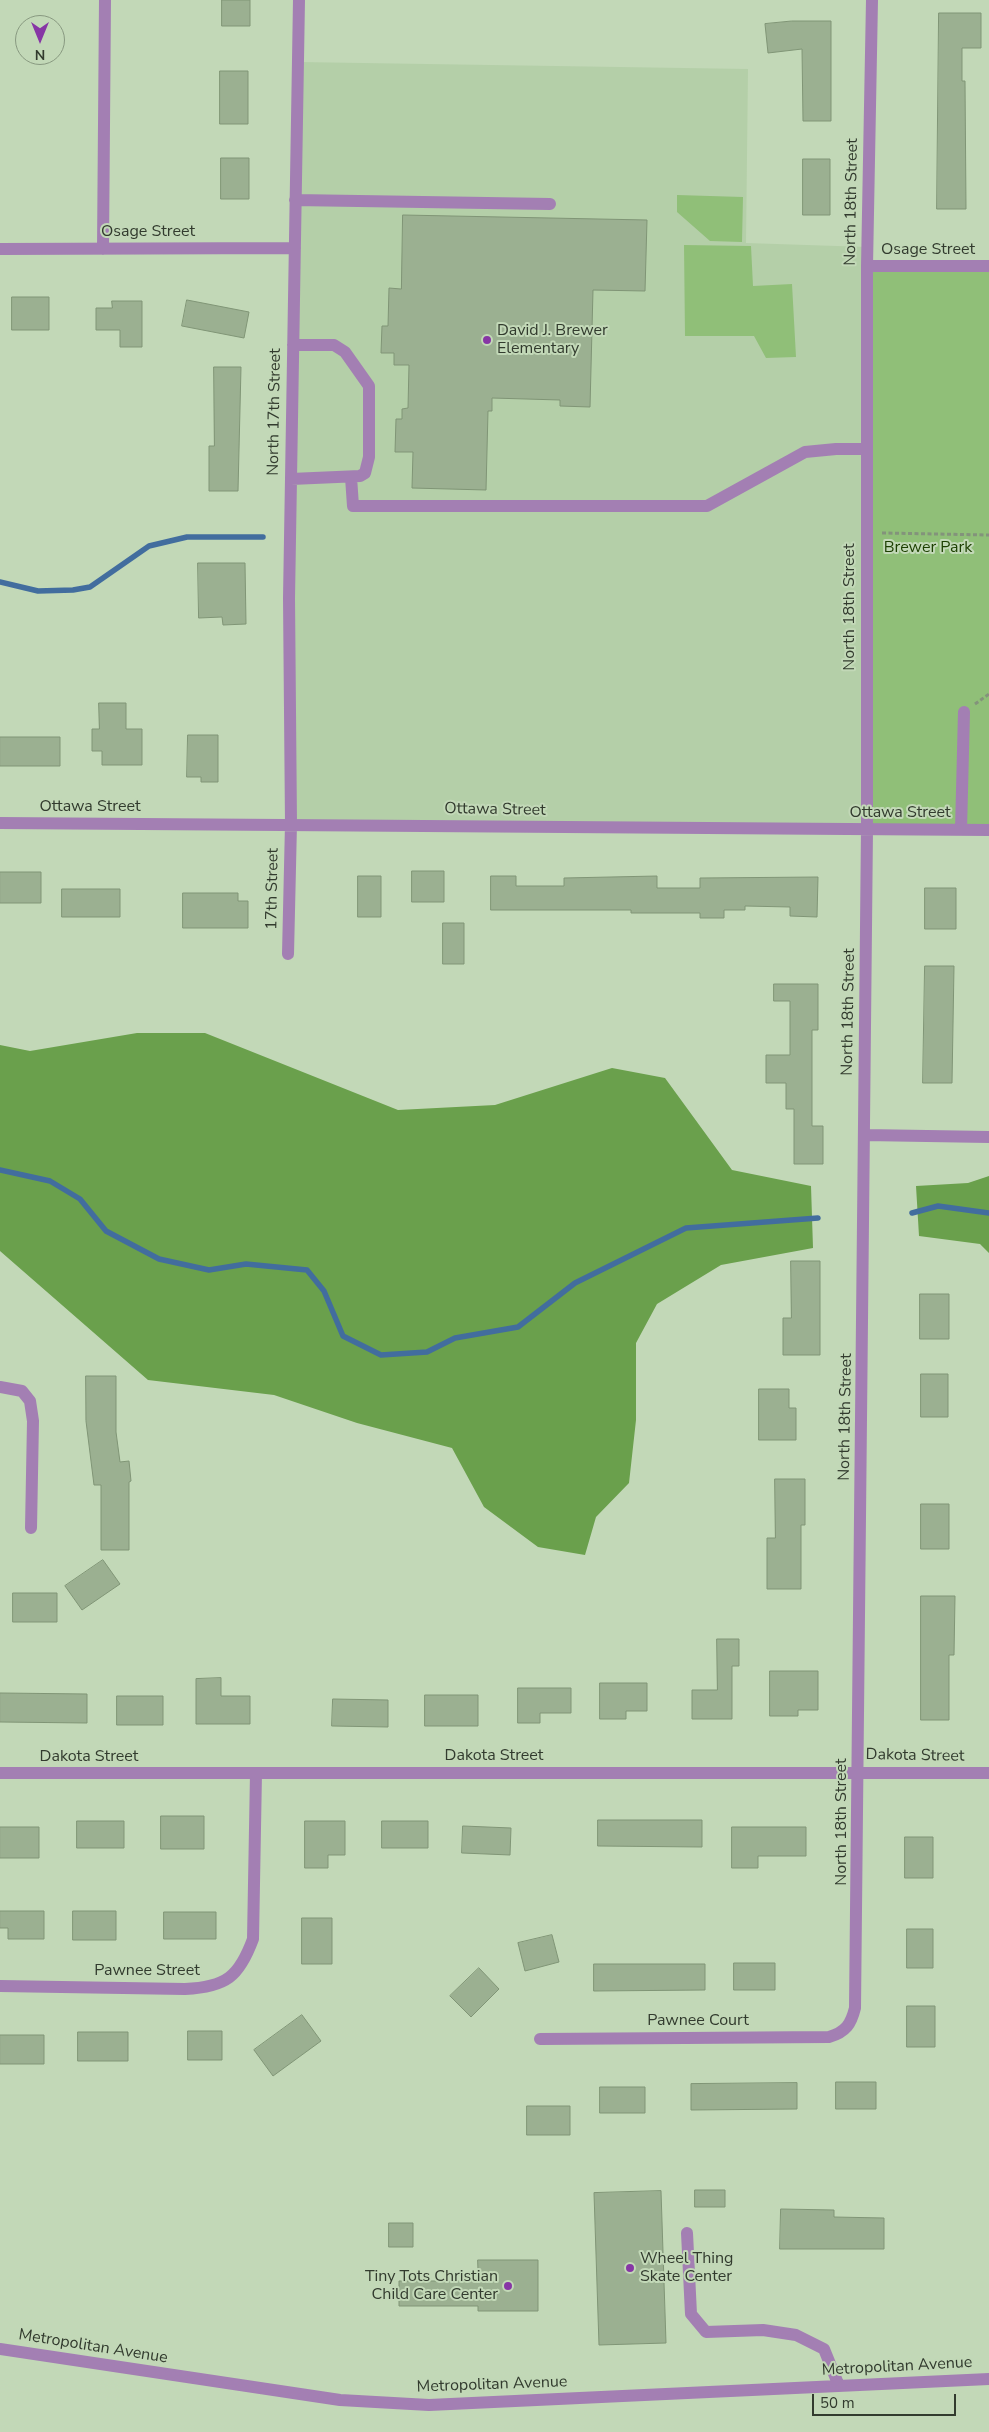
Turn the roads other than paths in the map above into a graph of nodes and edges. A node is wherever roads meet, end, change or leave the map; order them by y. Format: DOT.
graph roads {
  1 [pos="104,0"];
  2 [pos="299,0"];
  3 [pos="872,0"];
  4 [pos="295,200"];
  5 [pos="550,204"];
  6 [pos="295,248"];
  7 [pos="0,249"];
  8 [pos="103,249"];
  9 [pos="866,266"];
  10 [pos="989,266"];
  11 [pos="293,345"];
  12 [pos="867,449"];
  13 [pos="351,477"];
  14 [pos="291,479"];
  15 [pos="964,712"];
  16 [pos="0,823"];
  17 [pos="291,824"];
  18 [pos="867,830"];
  19 [pos="961,830"];
  20 [pos="989,830"];
  21 [pos="288,954"];
  22 [pos="864,1135"];
  23 [pos="989,1136"];
  24 [pos="0,1387"];
  25 [pos="31,1528"];
  26 [pos="858,1772"];
  27 [pos="0,1773"];
  28 [pos="256,1773"];
  29 [pos="989,1773"];
  30 [pos="0,1986"];
  31 [pos="851,2024"];
  32 [pos="540,2038"];
  33 [pos="687,2233"];
  34 [pos="0,2349"];
  35 [pos="989,2379"];
  36 [pos="839,2386"];
  1 -- 8 [label="street"];
  2 -- 4 [label="street, North 17th Street"];
  3 -- 9 [label="street, North 18th Street"];
  4 -- 5 [label="street"];
  4 -- 6 [label="street, North 17th Street"];
  6 -- 8 [label="street, Osage Street"];
  6 -- 11 [label="street, North 17th Street"];
  7 -- 8 [label="street, Osage Street"];
  9 -- 10 [label="street, Osage Street"];
  9 -- 12 [label="street, North 18th Street"];
  11 -- 13 [label="street"];
  11 -- 14 [label="street, North 17th Street"];
  12 -- 13 [label="street"];
  12 -- 18 [label="street, North 18th Street"];
  13 -- 14 [label="street"];
  14 -- 17 [label="street, North 17th Street"];
  15 -- 19 [label="street"];
  16 -- 17 [label="street, Ottawa Street"];
  17 -- 18 [label="street, Ottawa Street"];
  17 -- 21 [label="street, 17th Street"];
  18 -- 19 [label="street, Ottawa Street"];
  18 -- 22 [label="street, North 18th Street"];
  19 -- 20 [label="street, Ottawa Street"];
  22 -- 23 [label="street"];
  22 -- 26 [label="street, North 18th Street"];
  24 -- 25 [label="street"];
  26 -- 28 [label="street, Dakota Street"];
  26 -- 29 [label="street, Dakota Street"];
  26 -- 31 [label="street, North 18th Street"];
  27 -- 28 [label="street, Dakota Street"];
  28 -- 30 [label="street, Pawnee Street"];
  31 -- 32 [label="street, Pawnee Court"];
  33 -- 36 [label="street"];
  34 -- 36 [label="street, Metropolitan Avenue"];
  35 -- 36 [label="street, Metropolitan Avenue"];
}
